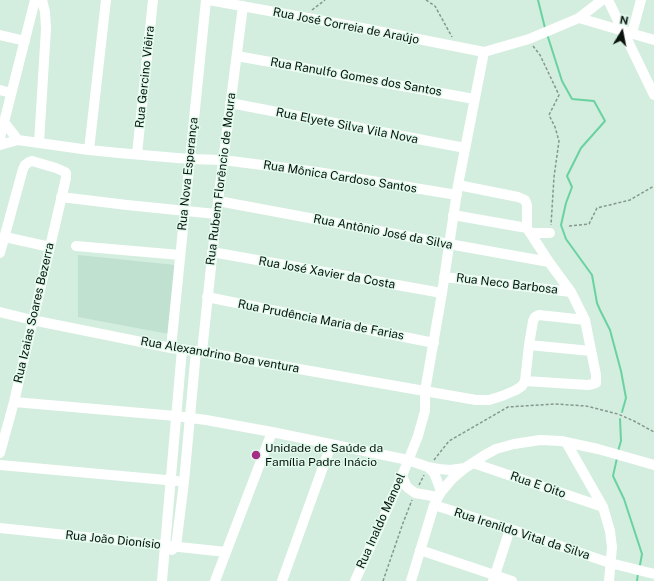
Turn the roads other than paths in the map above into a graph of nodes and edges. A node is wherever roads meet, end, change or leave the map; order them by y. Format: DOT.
graph roads {
  1 [pos="35,0"];
  2 [pos="42,0"];
  3 [pos="106,0"];
  4 [pos="153,0"];
  5 [pos="207,0"];
  6 [pos="602,0"];
  7 [pos="608,0"];
  8 [pos="641,0"];
  9 [pos="243,6"];
  10 [pos="579,18"];
  11 [pos="628,32"];
  12 [pos="0,35"];
  13 [pos="654,40"];
  14 [pos="25,41"];
  15 [pos="484,52"];
  16 [pos="237,56"];
  17 [pos="0,90"];
  18 [pos="11,93"];
  19 [pos="654,95"];
  20 [pos="474,99"];
  21 [pos="230,103"];
  22 [pos="4,122"];
  23 [pos="0,138"];
  24 [pos="18,140"];
  25 [pos="39,143"];
  26 [pos="0,145"];
  27 [pos="465,148"];
  28 [pos="89,150"];
  29 [pos="137,154"];
  30 [pos="189,159"];
  31 [pos="223,160"];
  32 [pos="457,190"];
  33 [pos="61,197"];
  34 [pos="218,201"];
  35 [pos="184,211"];
  36 [pos="216,214"];
  37 [pos="453,215"];
  38 [pos="528,231"];
  39 [pos="550,233"];
  40 [pos="5,237"];
  41 [pos="449,244"];
  42 [pos="50,246"];
  43 [pos="76,246"];
  44 [pos="212,252"];
  45 [pos="0,253"];
  46 [pos="180,255"];
  47 [pos="549,262"];
  48 [pos="444,277"];
  49 [pos="571,292"];
  50 [pos="442,293"];
  51 [pos="208,297"];
  52 [pos="0,312"];
  53 [pos="32,320"];
  54 [pos="585,320"];
  55 [pos="434,343"];
  56 [pos="529,345"];
  57 [pos="171,348"];
  58 [pos="182,350"];
  59 [pos="199,352"];
  60 [pos="591,352"];
  61 [pos="526,381"];
  62 [pos="425,391"];
  63 [pos="14,402"];
  64 [pos="176,416"];
  65 [pos="190,418"];
  66 [pos="272,432"];
  67 [pos="566,442"];
  68 [pos="331,445"];
  69 [pos="0,453"];
  70 [pos="408,460"];
  71 [pos="0,465"];
  72 [pos="654,465"];
  73 [pos="469,466"];
  74 [pos="428,467"];
  75 [pos="402,476"];
  76 [pos="171,480"];
  77 [pos="184,482"];
  78 [pos="438,498"];
  79 [pos="603,507"];
  80 [pos="0,528"];
  81 [pos="510,529"];
  82 [pos="176,546"];
  83 [pos="165,550"];
  84 [pos="420,550"];
  85 [pos="226,552"];
  86 [pos="610,563"];
  87 [pos="625,567"];
  88 [pos="654,574"];
  89 [pos="494,578"];
  90 [pos="162,581"];
  91 [pos="215,581"];
  92 [pos="282,581"];
  93 [pos="355,581"];
  94 [pos="411,581"];
  95 [pos="512,581"];
  96 [pos="610,581"];
  1 -- 14 [label="street"];
  2 -- 25 [label="street"];
  3 -- 28 [label="street"];
  4 -- 29 [label="street, Rua Gercino Viêira"];
  5 -- 9 [label="street, Rua José Correia de Araújo"];
  5 -- 30 [label="street, Rua Nova Esperança"];
  6 -- 10 [label="street"];
  7 -- 11 [label="street"];
  8 -- 11 [label="street"];
  9 -- 15 [label="street, Rua José Correia de Araújo"];
  9 -- 16 [label="street, Rua Rubem Florêncio de Moura"];
  10 -- 11 [label="street"];
  10 -- 15 [label="street"];
  11 -- 13 [label="street"];
  11 -- 19 [label="street"];
  12 -- 14 [label="street"];
  14 -- 18 [label="street"];
  15 -- 20 [label="street, Rua Inaldo Manoel"];
  16 -- 20 [label="street, Rua Ranulfo Gomes dos Santos"];
  16 -- 21 [label="street, Rua Rubem Florêncio de Moura"];
  17 -- 18 [label="street"];
  18 -- 22 [label="street"];
  20 -- 27 [label="street, Rua Inaldo Manoel"];
  21 -- 27 [label="street, Rua Elyete Silva Vila Nova"];
  21 -- 31 [label="street, Rua Rubem Florêncio de Moura"];
  22 -- 23 [label="street"];
  22 -- 24 [label="street"];
  24 -- 25 [label="street, Rua Mônica Cardoso Santos"];
  24 -- 26 [label="street"];
  25 -- 28 [label="street, Rua Mônica Cardoso Santos"];
  27 -- 32 [label="street, Rua Inaldo Manoel"];
  28 -- 29 [label="street, Rua Mônica Cardoso Santos"];
  29 -- 30 [label="street, Rua Mônica Cardoso Santos"];
  30 -- 31 [label="street, Rua Mônica Cardoso Santos"];
  30 -- 35 [label="street, Rua Nova Esperança"];
  31 -- 32 [label="street, Rua Mônica Cardoso Santos"];
  31 -- 34 [label="street, Rua Rubem Florêncio de Moura"];
  32 -- 37 [label="street, Rua Inaldo Manoel"];
  32 -- 38 [label="street, Rua Mônica Cardoso Santos"];
  33 -- 35 [label="street"];
  33 -- 40 [label="street, Rua Izaias Soares Bezerra"];
  33 -- 42 [label="street, Rua Izaias Soares Bezerra"];
  34 -- 36 [label="street, Rua Rubem Florêncio de Moura"];
  34 -- 41 [label="street, Rua Antônio José da Silva"];
  35 -- 36 [label="street"];
  35 -- 46 [label="street, Rua Nova Esperança"];
  36 -- 44 [label="street, Rua Rubem Florêncio de Moura"];
  37 -- 38 [label="street"];
  37 -- 41 [label="street, Rua Inaldo Manoel"];
  38 -- 39 [label="street"];
  38 -- 47 [label="street"];
  40 -- 42 [label="street"];
  40 -- 45 [label="street"];
  41 -- 47 [label="street, Rua Antônio José da Silva"];
  41 -- 48 [label="street, Rua Inaldo Manoel"];
  42 -- 53 [label="street, Rua Izaias Soares Bezerra"];
  43 -- 46 [label="street"];
  44 -- 50 [label="street, Rua José Xavier da Costa"];
  44 -- 51 [label="street, Rua Rubem Florêncio de Moura"];
  46 -- 57 [label="street, Rua Nova Esperança"];
  47 -- 49 [label="street"];
  48 -- 49 [label="street, Rua Neco Barbosa"];
  48 -- 50 [label="street, Rua Inaldo Manoel"];
  49 -- 54 [label="street"];
  50 -- 55 [label="street, Rua Inaldo Manoel"];
  51 -- 55 [label="street, Rua Prudência Maria de Farias"];
  51 -- 59 [label="street, Rua Rubem Florêncio de Moura"];
  52 -- 53 [label="street, Rua Alexandrino Boa ventura"];
  53 -- 57 [label="street, Rua Alexandrino Boa ventura"];
  53 -- 63 [label="street, Rua Izaias Soares Bezerra"];
  54 -- 56 [label="street"];
  54 -- 60 [label="street"];
  55 -- 62 [label="street, Rua Inaldo Manoel"];
  56 -- 60 [label="street"];
  56 -- 61 [label="street"];
  57 -- 58 [label="street, Rua Alexandrino Boa ventura"];
  58 -- 59 [label="street, Rua Alexandrino Boa ventura"];
  58 -- 64 [label="street"];
  59 -- 62 [label="street, Rua Alexandrino Boa ventura"];
  59 -- 65 [label="street, Rua Rubem Florêncio de Moura"];
  60 -- 61 [label="street"];
  61 -- 62 [label="street, Rua Alexandrino Boa ventura"];
  62 -- 70 [label="street, Rua Inaldo Manoel"];
  63 -- 64 [label="street"];
  63 -- 69 [label="street, Rua Izaias Soares Bezerra"];
  64 -- 65 [label="street"];
  64 -- 76 [label="street"];
  65 -- 66 [label="street"];
  65 -- 77 [label="street, Rua Rubem Florêncio de Moura"];
  66 -- 68 [label="street"];
  66 -- 85 [label="street"];
  67 -- 72 [label="street"];
  67 -- 73 [label="street"];
  67 -- 79 [label="street"];
  68 -- 70 [label="street"];
  68 -- 92 [label="street"];
  70 -- 74 [label="street"];
  70 -- 75 [label="street, Rua Inaldo Manoel"];
  71 -- 76 [label="street"];
  73 -- 74 [label="street"];
  73 -- 78 [label="street"];
  73 -- 79 [label="street, Rua E Oito"];
  74 -- 78 [label="street"];
  75 -- 78 [label="street, Rua Irenildo Vital da Silva"];
  75 -- 93 [label="street, Rua Inaldo Manoel"];
  76 -- 77 [label="street"];
  76 -- 83 [label="street"];
  77 -- 82 [label="street, Rua Rubem Florêncio de Moura"];
  78 -- 81 [label="street, Rua Irenildo Vital da Silva"];
  78 -- 84 [label="street"];
  79 -- 86 [label="street"];
  80 -- 83 [label="street, Rua João Dionísio"];
  81 -- 86 [label="street, Rua Irenildo Vital da Silva"];
  81 -- 89 [label="street"];
  82 -- 83 [label="street"];
  82 -- 85 [label="street, Rua João Dionísio"];
  83 -- 90 [label="street"];
  84 -- 89 [label="street"];
  84 -- 94 [label="street"];
  85 -- 91 [label="street"];
  86 -- 87 [label="street, Rua Irenildo Vital da Silva"];
  86 -- 96 [label="street"];
  87 -- 88 [label="street, Rua Irenildo Vital da Silva"];
  87 -- 96 [label="street"];
  89 -- 95 [label="street"];
}
